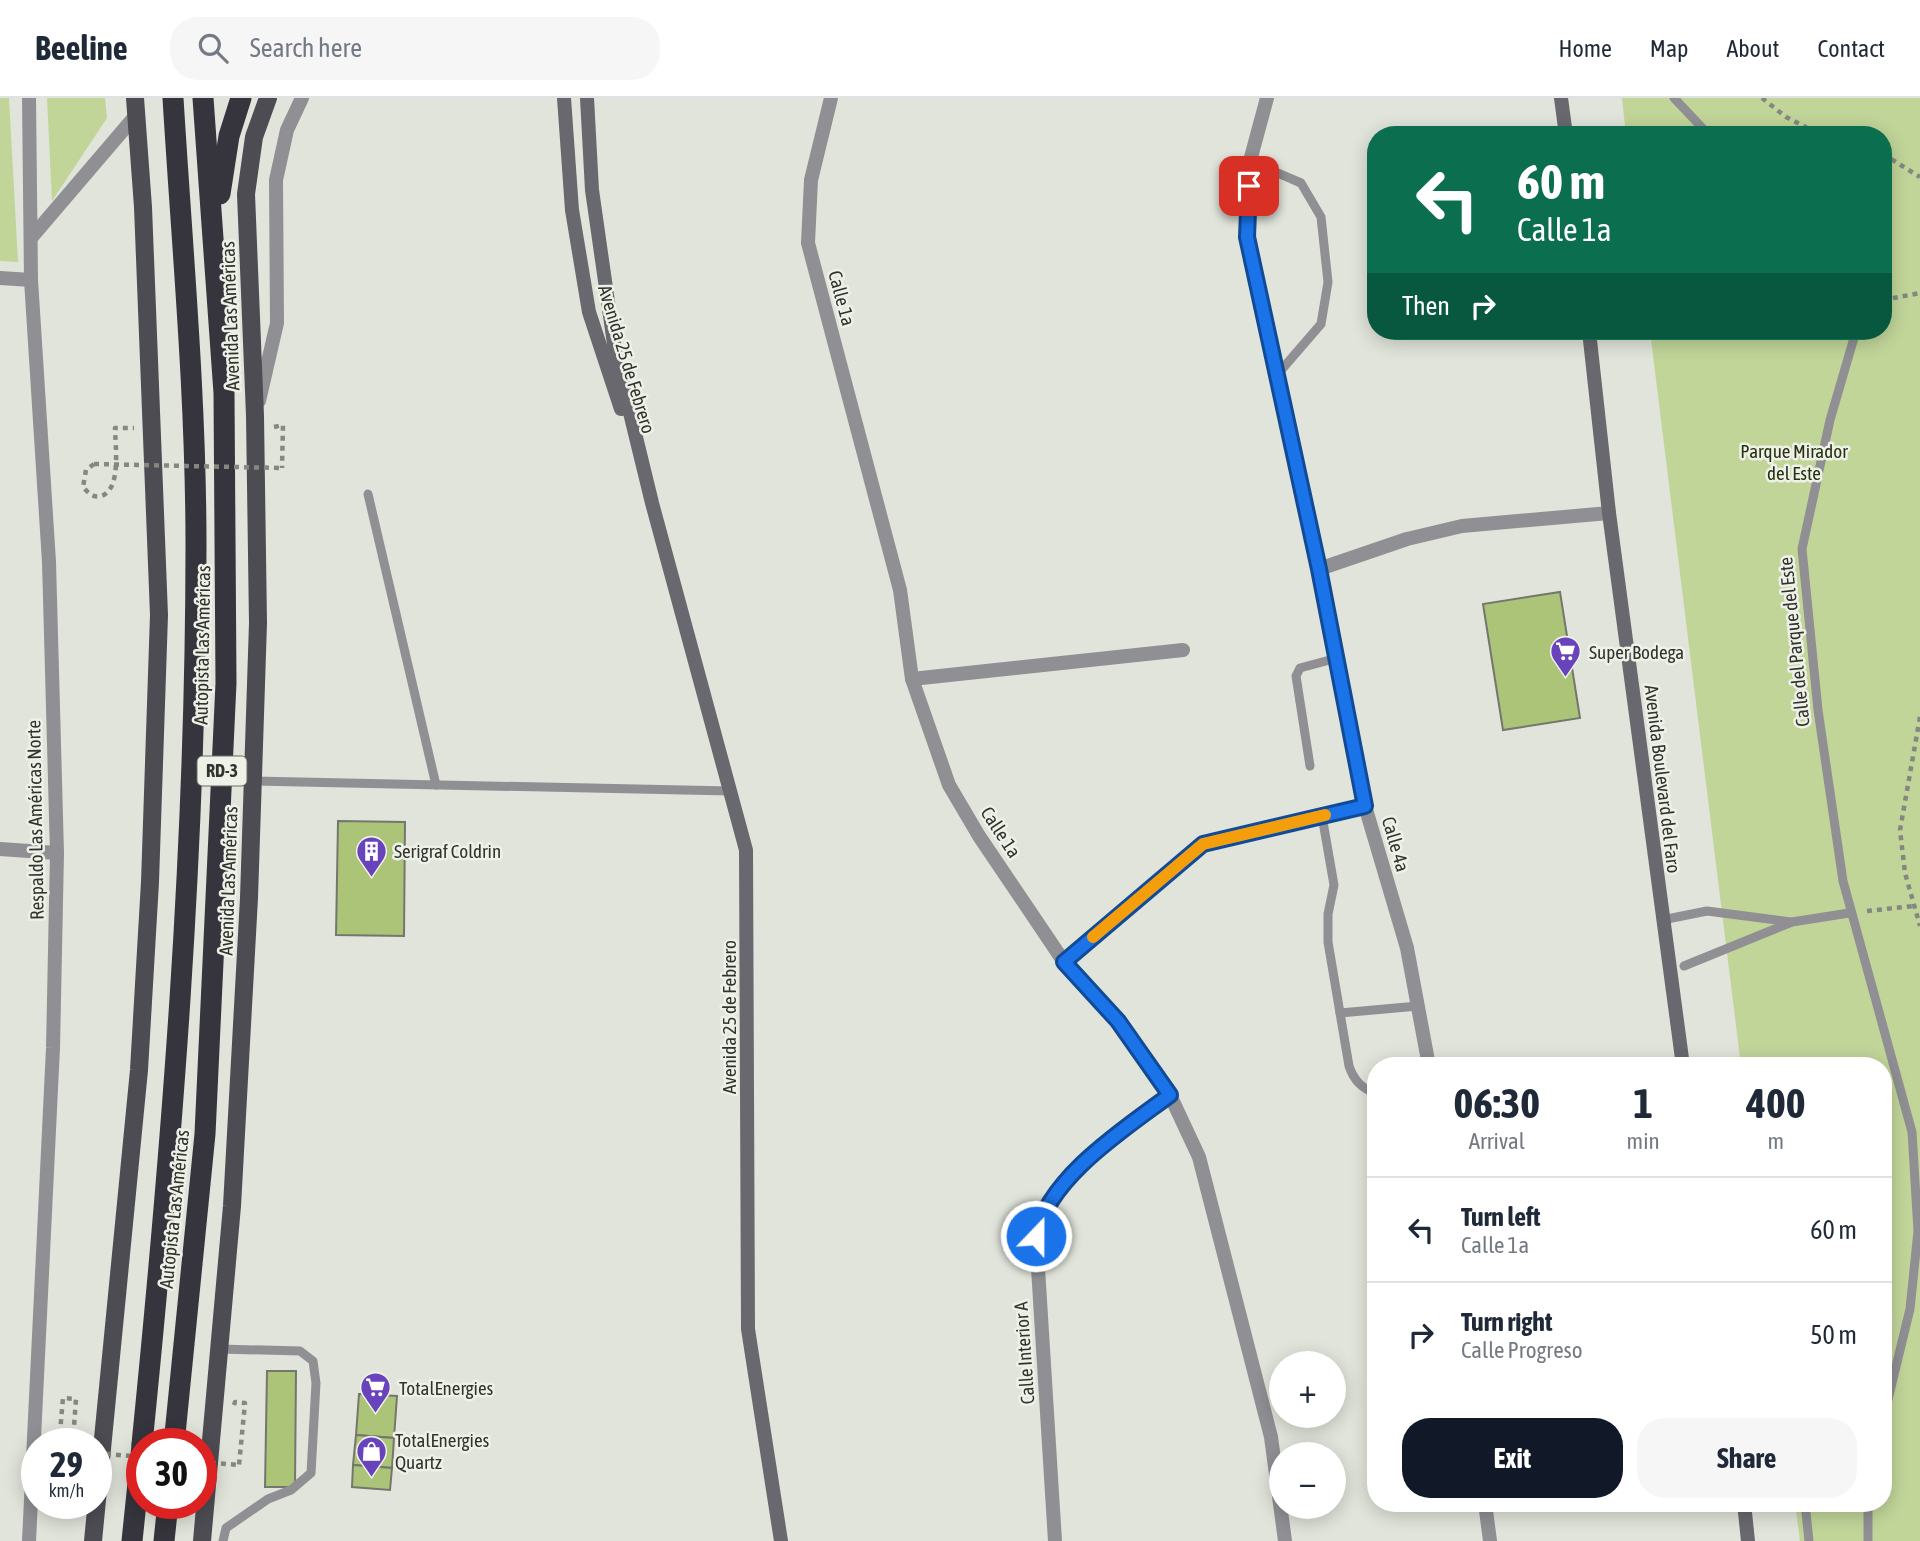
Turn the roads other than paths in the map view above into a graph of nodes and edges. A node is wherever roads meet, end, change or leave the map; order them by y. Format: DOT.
graph roads {
  1 [pos="29,98"];
  2 [pos="173,98"];
  3 [pos="203,98"];
  4 [pos="241,98"];
  5 [pos="268,98"];
  6 [pos="302,98"];
  7 [pos="564,98"];
  8 [pos="587,98"];
  9 [pos="831,98"];
  10 [pos="1267,98"];
  11 [pos="1561,98"];
  12 [pos="1674,98"];
  13 [pos="136,106"];
  14 [pos="1565,126"];
  15 [pos="1700,126"];
  16 [pos="1250,161"];
  17 [pos="32,238"];
  18 [pos="217,259"];
  19 [pos="0,278"];
  20 [pos="32,281"];
  21 [pos="1590,340"];
  22 [pos="1853,340"];
  23 [pos="1277,375"];
  24 [pos="255,416"];
  25 [pos="368,494"];
  26 [pos="652,503"];
  27 [pos="1609,513"];
  28 [pos="1319,569"];
  29 [pos="1183,650"];
  30 [pos="1337,658"];
  31 [pos="912,679"];
  32 [pos="1310,766"];
  33 [pos="253,781"];
  34 [pos="436,785"];
  35 [pos="731,791"];
  36 [pos="1365,806"];
  37 [pos="1322,816"];
  38 [pos="0,849"];
  39 [pos="57,853"];
  40 [pos="1849,913"];
  41 [pos="1662,920"];
  42 [pos="1792,922"];
  43 [pos="1064,962"];
  44 [pos="1684,966"];
  45 [pos="1418,1006"];
  46 [pos="1340,1013"];
  47 [pos="1427,1057"];
  48 [pos="1682,1057"];
  49 [pos="1890,1057"];
  50 [pos="1892,1062"];
  51 [pos="1367,1090"];
  52 [pos="1170,1095"];
  53 [pos="219,1349"];
  54 [pos="1892,1383"];
  55 [pos="144,1428"];
  56 [pos="176,1428"];
  57 [pos="1486,1512"];
  58 [pos="1745,1512"];
  59 [pos="1806,1512"];
  60 [pos="1868,1512"];
  61 [pos="134,1519"];
  62 [pos="166,1519"];
  63 [pos="29,1541"];
  64 [pos="93,1541"];
  65 [pos="132,1541"];
  66 [pos="164,1541"];
  67 [pos="202,1541"];
  68 [pos="223,1541"];
  69 [pos="781,1541"];
  70 [pos="1055,1541"];
  71 [pos="1286,1541"];
  72 [pos="1490,1541"];
  73 [pos="1748,1541"];
  74 [pos="1809,1541"];
  75 [pos="1868,1541"];
  1 -- 17 [label="street, Respaldo Las Américas Norte"];
  2 -- 55 [label="highway, Autopista Las Américas / RD-3"];
  3 -- 18 [label="highway, Autopista Las Américas / RD-3"];
  4 -- 18 [label="highway"];
  5 -- 24 [label="main road, Avenida Las Américas"];
  6 -- 24 [label="street"];
  7 -- 26 [label="main road, Avenida 25 de Febrero"];
  8 -- 26 [label="main road, Avenida 25 de Febrero"];
  9 -- 31 [label="street, Calle 1a"];
  10 -- 16 [label="street, Calle 4a"];
  11 -- 14 [label="main road"];
  12 -- 15 [label="lane"];
  13 -- 17 [label="street"];
  13 -- 64 [label="main road"];
  16 -- 23 [label="street, Calle 4a"];
  16 -- 23 [label="lane"];
  17 -- 20 [label="street, Respaldo Las Américas Norte"];
  18 -- 56 [label="highway, Autopista Las Américas / RD-3"];
  19 -- 20 [label="street"];
  20 -- 39 [label="street, Respaldo Las Américas Norte"];
  21 -- 27 [label="main road, Avenida Boulevard del Faro"];
  22 -- 40 [label="lane, Calle del Parque del Este"];
  23 -- 28 [label="street, Calle 4a"];
  24 -- 33 [label="main road, Avenida Las Américas"];
  25 -- 34 [label="lane"];
  26 -- 35 [label="main road, Avenida 25 de Febrero"];
  27 -- 28 [label="street"];
  27 -- 41 [label="main road, Avenida Boulevard del Faro"];
  28 -- 30 [label="street, Calle 4a"];
  29 -- 31 [label="street"];
  30 -- 32 [label="lane"];
  30 -- 36 [label="street, Calle 4a"];
  31 -- 43 [label="street, Calle 1a"];
  33 -- 34 [label="lane"];
  33 -- 53 [label="main road, Avenida Las Américas"];
  34 -- 35 [label="lane"];
  35 -- 69 [label="main road, Avenida 25 de Febrero"];
  36 -- 37 [label="street"];
  36 -- 45 [label="street, Calle 4a"];
  37 -- 43 [label="street"];
  37 -- 46 [label="lane"];
  38 -- 39 [label="street"];
  39 -- 63 [label="street, Respaldo Las Américas Norte"];
  40 -- 42 [label="lane"];
  40 -- 49 [label="lane, Calle del Parque del Este"];
  41 -- 42 [label="lane"];
  41 -- 48 [label="main road, Avenida Boulevard del Faro"];
  42 -- 44 [label="lane"];
  43 -- 52 [label="street, Calle 1a"];
  45 -- 46 [label="lane"];
  45 -- 47 [label="street, Calle 4a"];
  46 -- 51 [label="lane"];
  50 -- 54 [label="lane, Calle del Parque del Este"];
  52 -- 70 [label="street, Calle Interior A"];
  52 -- 71 [label="street, Calle 1a"];
  53 -- 67 [label="main road, Avenida Las Américas"];
  53 -- 68 [label="lane"];
  57 -- 72 [label="street"];
  58 -- 73 [label="main road"];
  59 -- 74 [label="lane"];
  60 -- 75 [label="lane"];
  61 -- 65 [label="highway, Autopista Las Américas / RD-3"];
  62 -- 66 [label="highway"];
}
